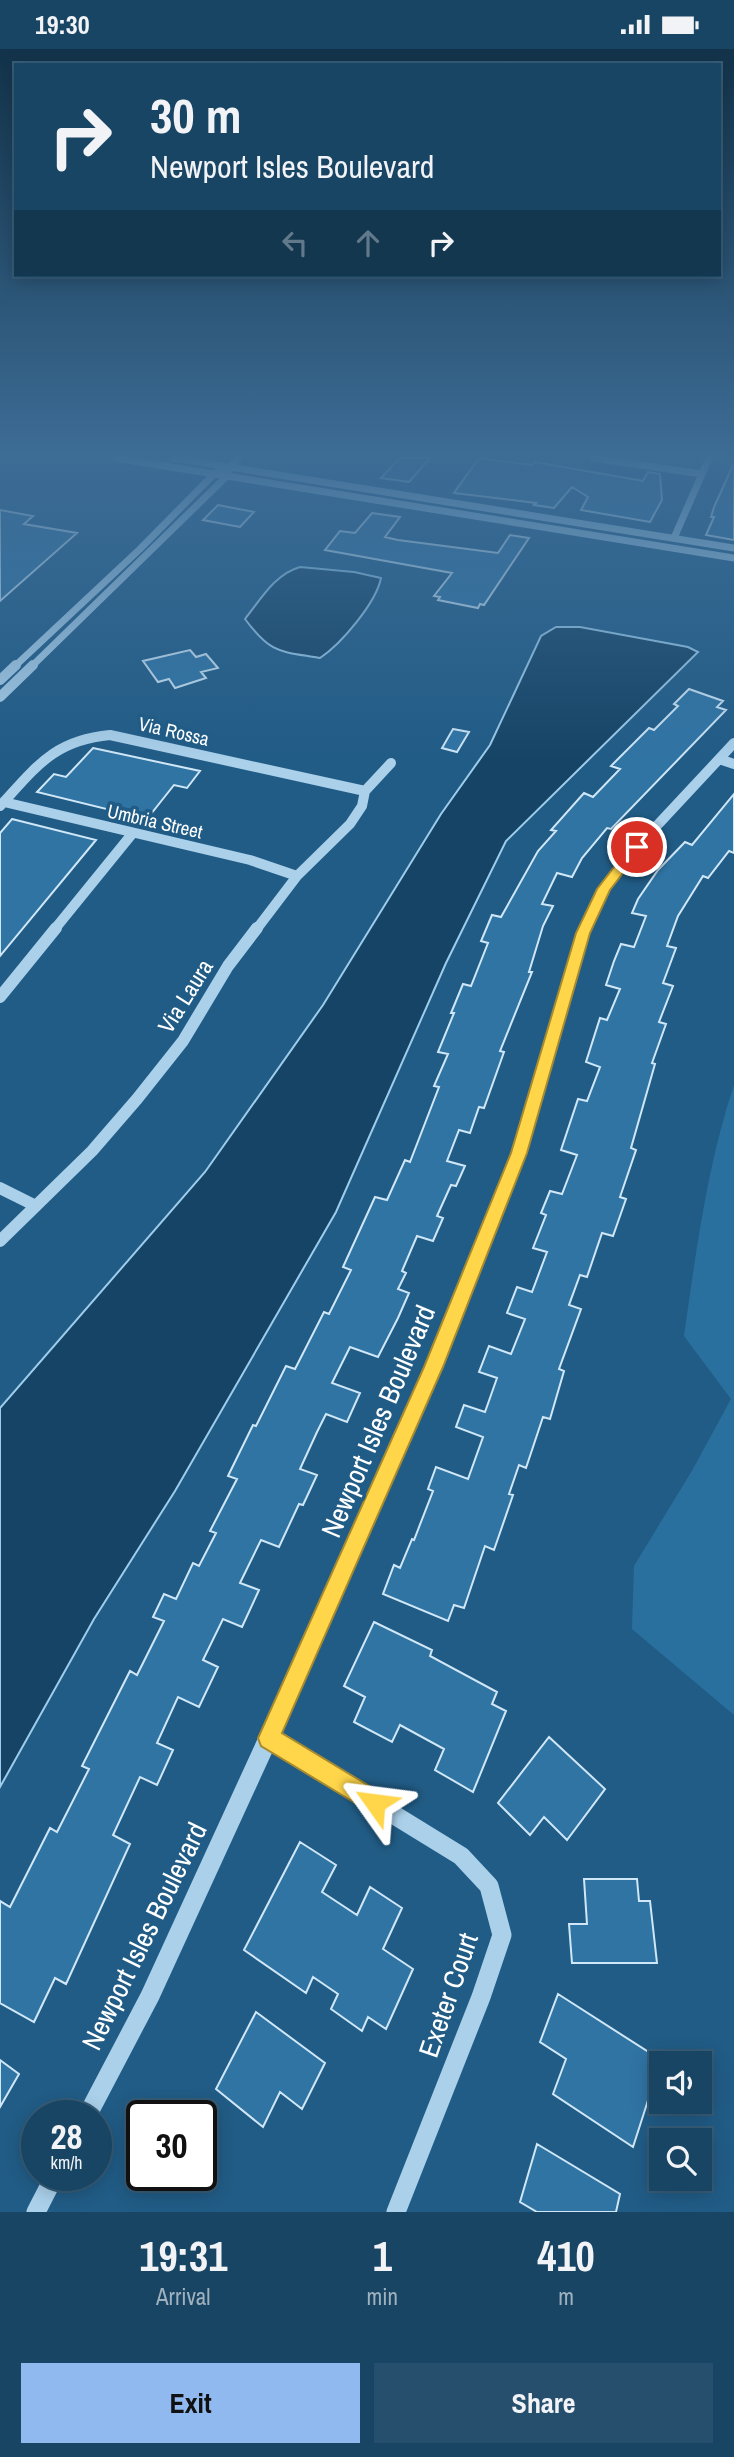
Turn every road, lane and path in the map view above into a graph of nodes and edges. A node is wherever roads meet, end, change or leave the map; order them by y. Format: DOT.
graph roads {
  1 [pos="129,559"];
  2 [pos="139,559"];
  3 [pos="0,680"];
  4 [pos="0,697"];
  5 [pos="734,743"];
  6 [pos="727,762"];
  7 [pos="391,763"];
  8 [pos="365,792"];
  9 [pos="2,804"];
  10 [pos="132,834"];
  11 [pos="297,876"];
  12 [pos="0,997"];
  13 [pos="0,1188"];
  14 [pos="36,1206"];
  15 [pos="0,1241"];
  16 [pos="269,1738"];
  17 [pos="95,2100"];
  18 [pos="47,2191"];
  19 [pos="36,2212"];
  20 [pos="396,2212"];
  1 -- 3 [label="street"];
  2 -- 4 [label="street"];
  5 -- 6 [label="street, Newport Isles Boulevard"];
  6 -- 16 [label="street, Newport Isles Boulevard"];
  7 -- 8 [label="street, Via Laura"];
  8 -- 9 [label="street, Via Rossa"];
  8 -- 11 [label="street, Via Laura"];
  9 -- 10 [label="street, Umbria Street"];
  10 -- 11 [label="street, Umbria Street"];
  10 -- 12 [label="street"];
  11 -- 14 [label="street, Via Laura"];
  13 -- 14 [label="street"];
  14 -- 15 [label="street, Via Laura"];
  16 -- 17 [label="street, Newport Isles Boulevard"];
  16 -- 20 [label="street, Exeter Court"];
  18 -- 19 [label="street"];
}
